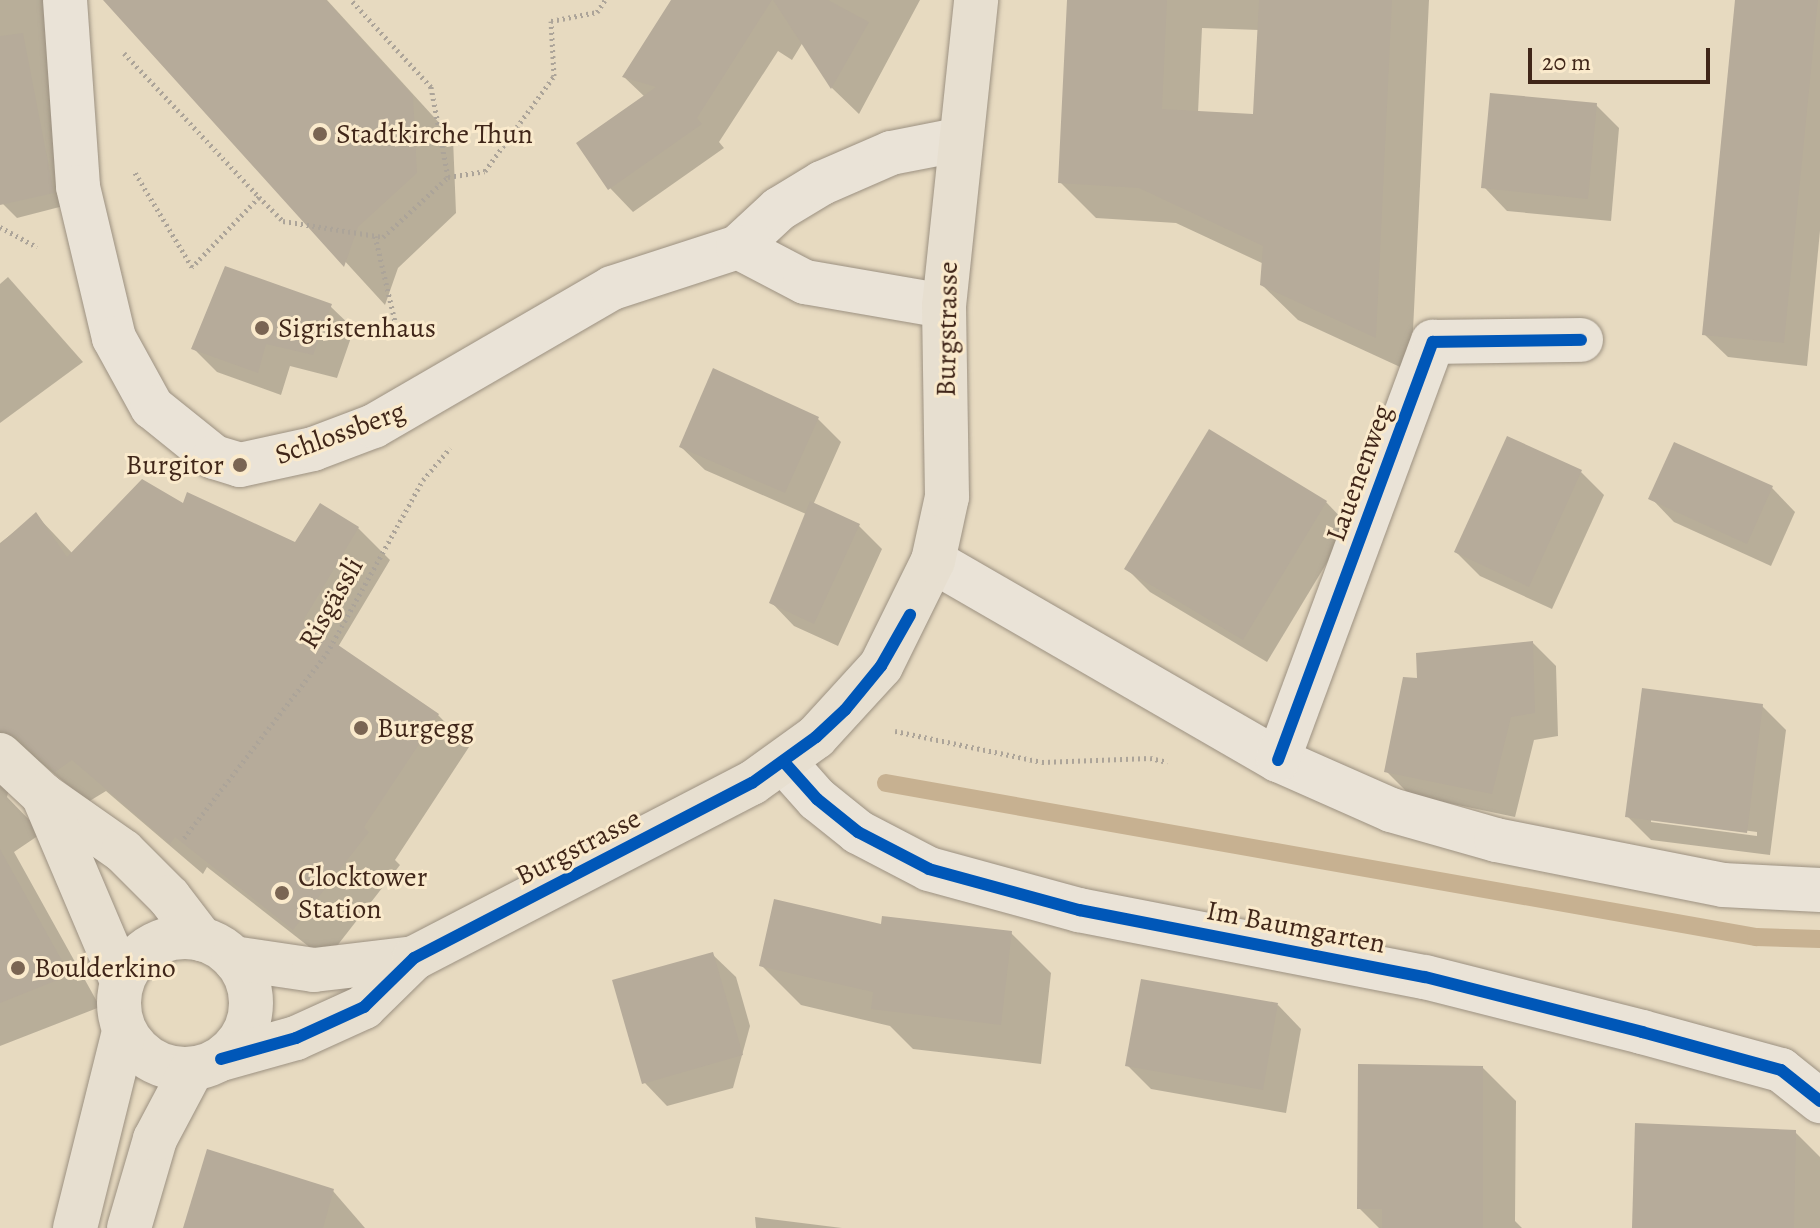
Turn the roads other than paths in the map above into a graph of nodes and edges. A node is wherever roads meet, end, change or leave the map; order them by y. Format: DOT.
graph roads {
  1 [pos="65,0"];
  2 [pos="976,0"];
  3 [pos="957,140"];
  4 [pos="738,247"];
  5 [pos="944,306"];
  6 [pos="1581,340"];
  7 [pos="933,561"];
  8 [pos="0,755"];
  9 [pos="1278,760"];
  10 [pos="784,762"];
  11 [pos="43,795"];
  12 [pos="1820,890"];
  13 [pos="217,949"];
  14 [pos="414,958"];
  15 [pos="122,981"];
  16 [pos="124,1031"];
  17 [pos="207,1064"];
  18 [pos="1820,1101"];
  19 [pos="75,1228"];
  20 [pos="129,1228"];
  1 -- 4 [label="street, Schlossberg"];
  2 -- 3 [label="main road, Burgstrasse"];
  3 -- 4 [label="street, Schlossberg"];
  3 -- 5 [label="main road, Burgstrasse"];
  4 -- 5 [label="street"];
  5 -- 7 [label="main road, Burgstrasse"];
  6 -- 9 [label="street, Lauenenweg"];
  7 -- 9 [label="street"];
  7 -- 10 [label="main road, Burgstrasse"];
  8 -- 11 [label="main road"];
  9 -- 12 [label="street"];
  10 -- 14 [label="main road, Burgstrasse"];
  10 -- 18 [label="street, Im Baumgarten"];
  11 -- 13 [label="main road"];
  11 -- 15 [label="main road"];
  13 -- 14 [label="main road, Burgstrasse"];
  13 -- 15 [label="main road"];
  13 -- 17 [label="main road"];
  14 -- 17 [label="main road, Burgstrasse"];
  15 -- 16 [label="main road"];
  16 -- 17 [label="main road"];
  16 -- 19 [label="main road"];
  17 -- 20 [label="main road"];
}
